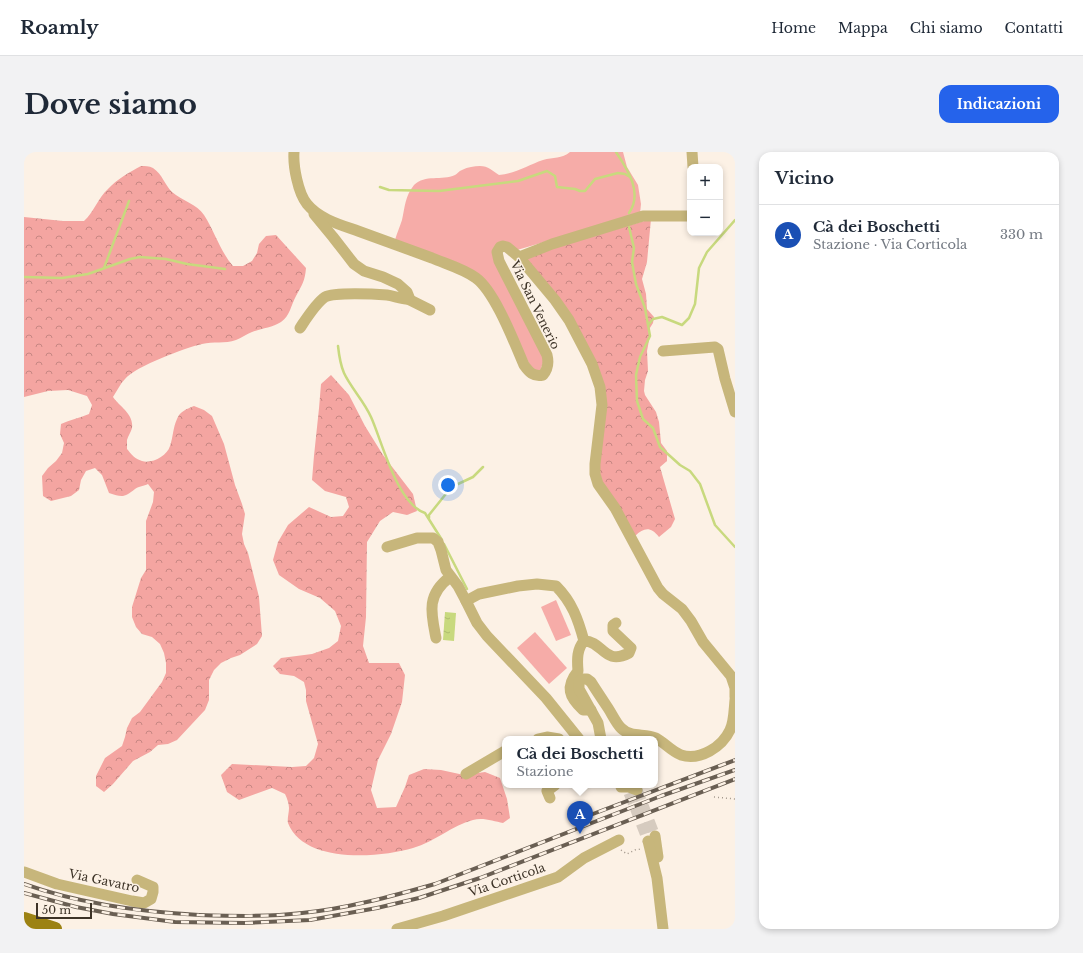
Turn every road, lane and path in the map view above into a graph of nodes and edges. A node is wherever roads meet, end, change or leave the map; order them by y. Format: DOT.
graph roads {
  1 [pos="294,152"];
  2 [pos="692,152"];
  3 [pos="693,164"];
  4 [pos="307,204"];
  5 [pos="687,216"];
  6 [pos="519,257"];
  7 [pos="408,299"];
  8 [pos="430,310"];
  9 [pos="300,328"];
  10 [pos="662,350"];
  11 [pos="735,412"];
  12 [pos="387,547"];
  13 [pos="450,577"];
  14 [pos="466,601"];
  15 [pos="616,623"];
  16 [pos="436,638"];
  17 [pos="584,641"];
  18 [pos="735,697"];
  19 [pos="735,700"];
  20 [pos="591,710"];
  21 [pos="577,736"];
  22 [pos="600,736"];
  23 [pos="640,736"];
  24 [pos="658,740"];
  25 [pos="502,753"];
  26 [pos="466,774"];
  27 [pos="551,788"];
  28 [pos="550,798"];
  29 [pos="714,798"];
  30 [pos="735,799"];
  31 [pos="617,841"];
  32 [pos="651,854"];
  33 [pos="24,872"];
  34 [pos="657,878"];
  35 [pos="138,880"];
  36 [pos="24,919"];
  37 [pos="55,929"];
  38 [pos="397,929"];
  39 [pos="663,929"];
  1 -- 4 [label="street, Via San Venerio"];
  2 -- 3 [label="street"];
  4 -- 6 [label="street, Via San Venerio"];
  4 -- 7 [label="street"];
  5 -- 6 [label="street"];
  6 -- 18 [label="street, Via San Venerio"];
  7 -- 8 [label="street"];
  7 -- 9 [label="street"];
  10 -- 11 [label="street"];
  12 -- 13 [label="street"];
  13 -- 14 [label="street"];
  13 -- 16 [label="street"];
  14 -- 17 [label="street"];
  14 -- 21 [label="street"];
  15 -- 17 [label="street"];
  17 -- 20 [label="street"];
  19 -- 24 [label="street"];
  20 -- 22 [label="street"];
  20 -- 23 [label="street"];
  25 -- 26 [label="street"];
  27 -- 28 [label="street"];
  29 -- 30 [label="path"];
  31 -- 32 [label="path"];
  31 -- 38 [label="street, Via Corticola"];
  32 -- 34 [label="street"];
  32 -- 34 [label="street"];
  33 -- 35 [label="street, Via Gavatro"];
  34 -- 39 [label="street"];
  36 -- 37 [label="main road"];
}
